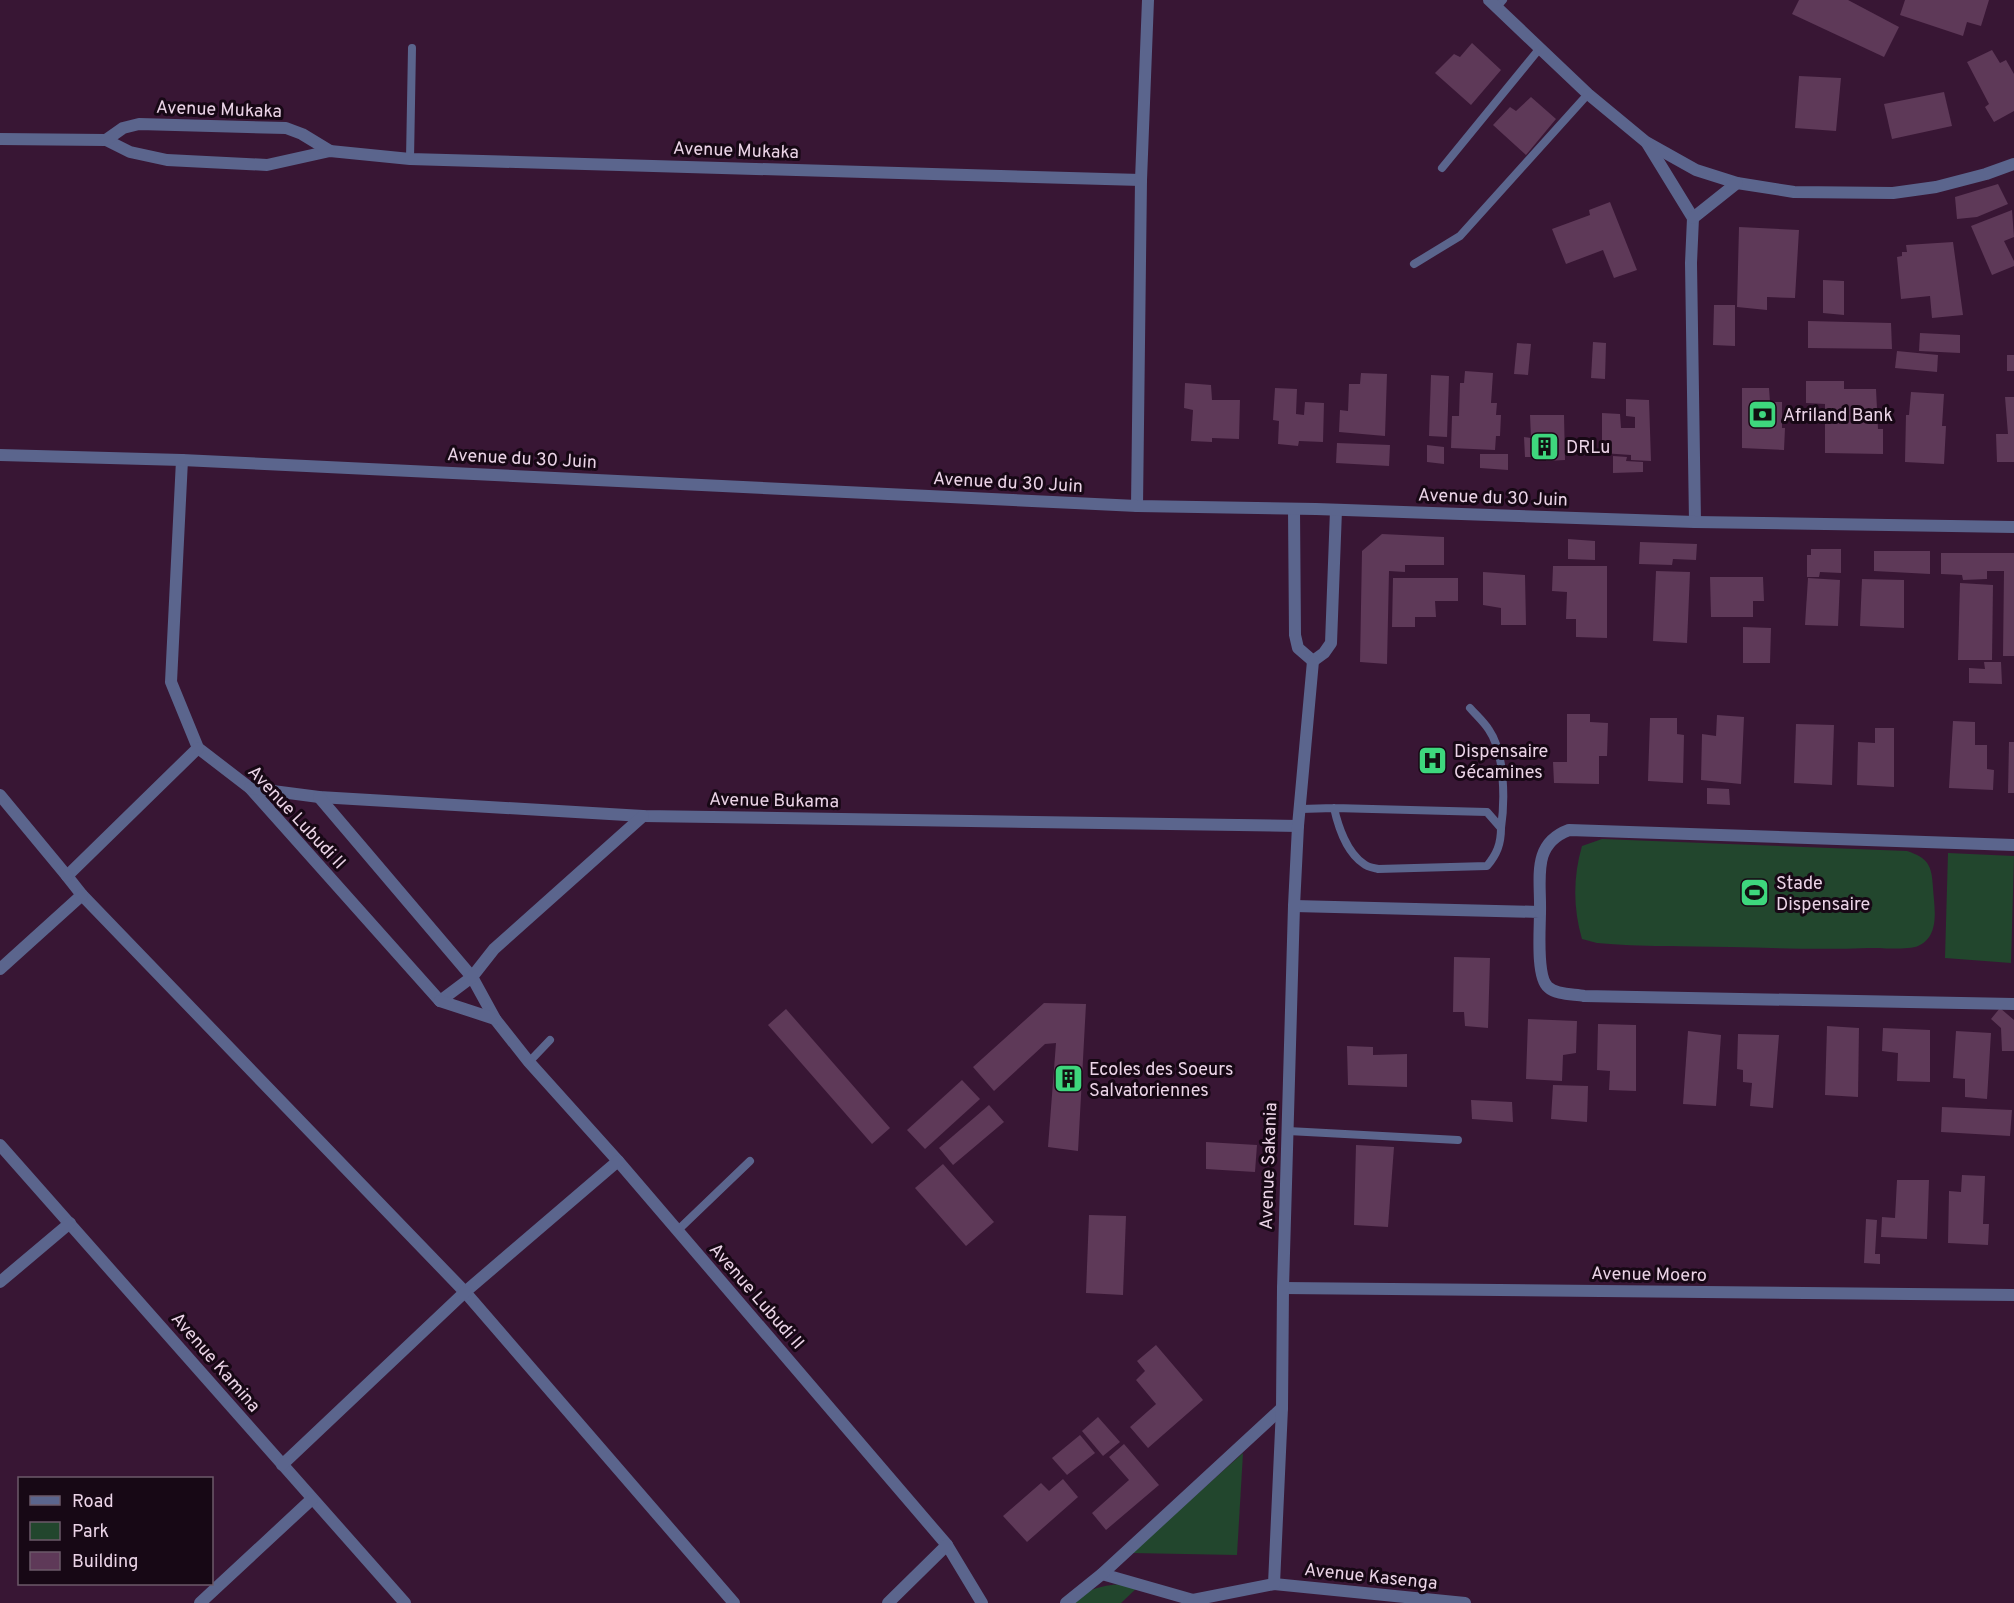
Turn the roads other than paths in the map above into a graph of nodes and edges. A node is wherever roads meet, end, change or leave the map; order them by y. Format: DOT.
graph roads {
  1 [pos="1148,0"];
  2 [pos="1496,2"];
  3 [pos="412,48"];
  4 [pos="1540,48"];
  5 [pos="1588,94"];
  6 [pos="0,139"];
  7 [pos="106,140"];
  8 [pos="1646,142"];
  9 [pos="330,151"];
  10 [pos="410,159"];
  11 [pos="2014,164"];
  12 [pos="1442,168"];
  13 [pos="1141,180"];
  14 [pos="1737,183"];
  15 [pos="1693,218"];
  16 [pos="1414,264"];
  17 [pos="0,455"];
  18 [pos="182,460"];
  19 [pos="1137,506"];
  20 [pos="1294,509"];
  21 [pos="1336,510"];
  22 [pos="1695,522"];
  23 [pos="2014,527"];
  24 [pos="1313,661"];
  25 [pos="1470,708"];
  26 [pos="198,748"];
  27 [pos="250,788"];
  28 [pos="0,795"];
  29 [pos="319,797"];
  30 [pos="1334,808"];
  31 [pos="1301,809"];
  32 [pos="643,816"];
  33 [pos="1298,826"];
  34 [pos="1501,828"];
  35 [pos="2014,845"];
  36 [pos="67,876"];
  37 [pos="82,895"];
  38 [pos="1294,906"];
  39 [pos="1540,912"];
  40 [pos="0,969"];
  41 [pos="472,977"];
  42 [pos="440,1001"];
  43 [pos="2014,1004"];
  44 [pos="495,1019"];
  45 [pos="550,1040"];
  46 [pos="529,1062"];
  47 [pos="1287,1131"];
  48 [pos="1458,1140"];
  49 [pos="0,1145"];
  50 [pos="618,1161"];
  51 [pos="750,1161"];
  52 [pos="70,1223"];
  53 [pos="677,1231"];
  54 [pos="0,1282"];
  55 [pos="1283,1288"];
  56 [pos="465,1292"];
  57 [pos="2014,1296"];
  58 [pos="1282,1408"];
  59 [pos="282,1464"];
  60 [pos="312,1499"];
  61 [pos="947,1545"];
  62 [pos="1102,1574"];
  63 [pos="1274,1584"];
  64 [pos="1191,1601"];
  65 [pos="200,1603"];
  66 [pos="405,1603"];
  67 [pos="734,1603"];
  68 [pos="888,1603"];
  69 [pos="982,1603"];
  70 [pos="1066,1603"];
  71 [pos="1465,1603"];
  1 -- 13 [label="street"];
  2 -- 4 [label="street"];
  3 -- 10 [label="lane"];
  4 -- 5 [label="street"];
  4 -- 12 [label="lane"];
  5 -- 8 [label="street"];
  5 -- 16 [label="lane"];
  6 -- 7 [label="street, Avenue Mukaka"];
  7 -- 9 [label="street, Avenue Mukaka"];
  7 -- 9 [label="street, Avenue Mukaka"];
  8 -- 14 [label="street"];
  8 -- 15 [label="street"];
  9 -- 10 [label="street, Avenue Mukaka"];
  10 -- 13 [label="street, Avenue Mukaka"];
  11 -- 14 [label="street"];
  13 -- 19 [label="street"];
  14 -- 15 [label="street"];
  15 -- 22 [label="street"];
  17 -- 18 [label="street, Avenue du 30 Juin"];
  18 -- 19 [label="street, Avenue du 30 Juin"];
  18 -- 26 [label="street"];
  19 -- 20 [label="street, Avenue du 30 Juin"];
  20 -- 21 [label="street, Avenue du 30 Juin"];
  20 -- 24 [label="street"];
  21 -- 22 [label="street, Avenue du 30 Juin"];
  21 -- 24 [label="street"];
  22 -- 23 [label="street, Avenue du 30 Juin"];
  24 -- 31 [label="street, Avenue Sakania"];
  25 -- 34 [label="lane"];
  26 -- 27 [label="street, Avenue Lubudi II"];
  26 -- 36 [label="street"];
  27 -- 29 [label="street, Avenue Bukama"];
  27 -- 42 [label="street, Avenue Lubudi II"];
  28 -- 36 [label="street"];
  29 -- 32 [label="street, Avenue Bukama"];
  29 -- 41 [label="street, Avenue Lubudi II"];
  30 -- 31 [label="lane"];
  30 -- 34 [label="lane"];
  30 -- 34 [label="lane"];
  31 -- 33 [label="street, Avenue Sakania"];
  32 -- 33 [label="street, Avenue Bukama"];
  32 -- 41 [label="street"];
  33 -- 38 [label="street, Avenue Sakania"];
  35 -- 39 [label="street"];
  36 -- 37 [label="street"];
  37 -- 40 [label="street"];
  37 -- 56 [label="street"];
  38 -- 39 [label="street"];
  38 -- 47 [label="street, Avenue Sakania"];
  39 -- 43 [label="street"];
  41 -- 42 [label="street"];
  41 -- 44 [label="street, Avenue Lubudi II"];
  42 -- 44 [label="street"];
  44 -- 46 [label="street, Avenue Lubudi II"];
  45 -- 46 [label="lane"];
  46 -- 50 [label="street, Avenue Lubudi II"];
  47 -- 48 [label="lane"];
  47 -- 55 [label="street, Avenue Sakania"];
  49 -- 52 [label="street, Avenue Kamina"];
  50 -- 53 [label="street, Avenue Lubudi II"];
  50 -- 56 [label="street"];
  51 -- 53 [label="lane"];
  52 -- 54 [label="street"];
  52 -- 59 [label="street, Avenue Kamina"];
  53 -- 61 [label="street, Avenue Lubudi II"];
  55 -- 57 [label="street, Avenue Moero"];
  55 -- 58 [label="street, Avenue Sakania"];
  56 -- 59 [label="street"];
  56 -- 67 [label="street"];
  58 -- 62 [label="street"];
  58 -- 63 [label="street, Avenue Sakania"];
  59 -- 60 [label="street, Avenue Kamina"];
  60 -- 65 [label="street"];
  60 -- 66 [label="street, Avenue Kamina"];
  61 -- 68 [label="street"];
  61 -- 69 [label="street, Avenue Lubudi II"];
  62 -- 64 [label="street"];
  62 -- 70 [label="street"];
  63 -- 64 [label="street"];
  63 -- 71 [label="street, Avenue Kasenga"];
}
